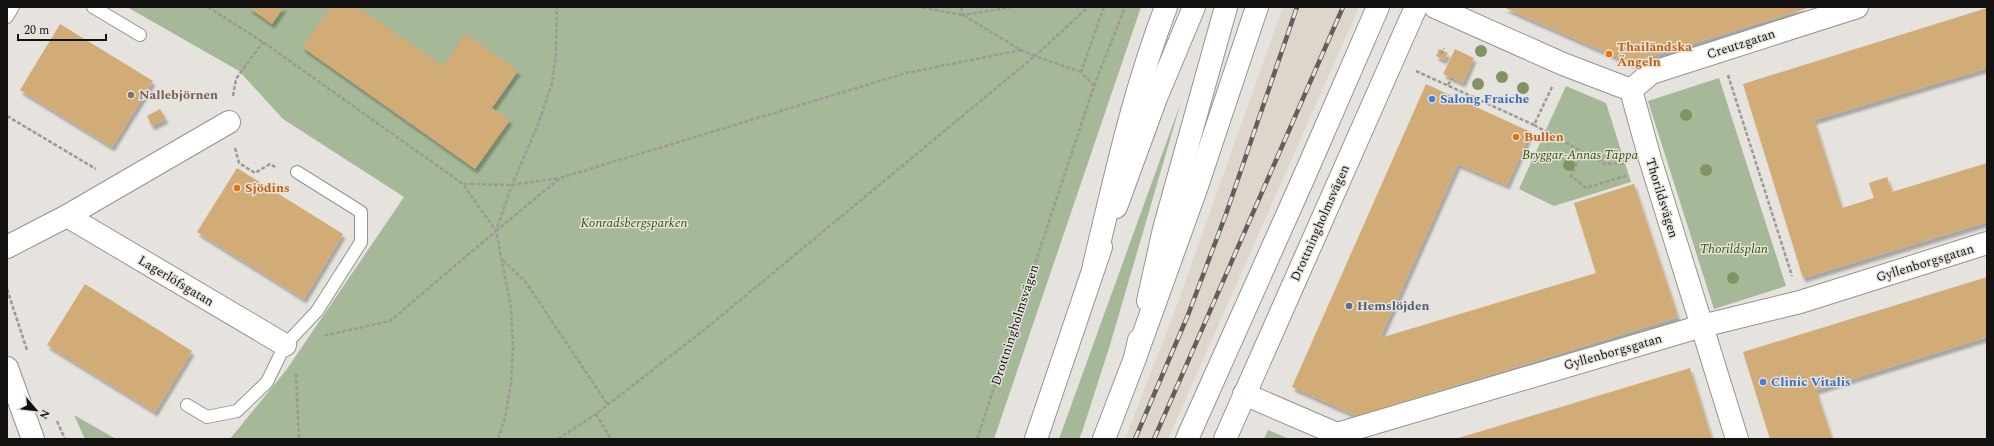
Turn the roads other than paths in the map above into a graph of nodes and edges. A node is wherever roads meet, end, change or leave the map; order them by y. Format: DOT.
graph roads {
  1 [pos="13,7"];
  2 [pos="93,7"];
  3 [pos="1166,7"];
  4 [pos="1194,7"];
  5 [pos="1226,7"];
  6 [pos="1257,7"];
  7 [pos="1378,7"];
  8 [pos="1416,7"];
  9 [pos="1435,7"];
  10 [pos="1857,7"];
  11 [pos="7,17"];
  12 [pos="140,35"];
  13 [pos="1631,90"];
  14 [pos="229,122"];
  15 [pos="297,172"];
  16 [pos="67,216"];
  17 [pos="1987,243"];
  18 [pos="7,247"];
  19 [pos="1094,265"];
  20 [pos="1702,326"];
  21 [pos="285,345"];
  22 [pos="1135,358"];
  23 [pos="7,368"];
  24 [pos="1244,394"];
  25 [pos="187,405"];
  26 [pos="33,439"];
  27 [pos="1036,439"];
  28 [pos="1104,439"];
  29 [pos="1187,439"];
  30 [pos="1224,439"];
  31 [pos="1737,439"];
  1 -- 11 [label="lane"];
  2 -- 12 [label="lane"];
  3 -- 19 [label="main road"];
  4 -- 19 [label="main road"];
  5 -- 22 [label="main road"];
  6 -- 22 [label="main road"];
  7 -- 29 [label="main road"];
  8 -- 24 [label="main road, Drottningholmsvägen"];
  9 -- 13 [label="main road"];
  10 -- 13 [label="main road, Creutzgatan"];
  13 -- 20 [label="main road, Thorildsvägen"];
  14 -- 16 [label="main road"];
  15 -- 21 [label="lane"];
  16 -- 18 [label="main road"];
  16 -- 21 [label="main road, Lagerlöfsgatan"];
  17 -- 20 [label="main road, Gyllenborgsgatan"];
  19 -- 27 [label="main road"];
  20 -- 24 [label="main road, Gyllenborgsgatan"];
  20 -- 31 [label="main road, Thorildsvägen"];
  21 -- 25 [label="lane"];
  22 -- 28 [label="main road"];
  23 -- 26 [label="main road"];
  24 -- 30 [label="main road, Drottningholmsvägen"];
}
